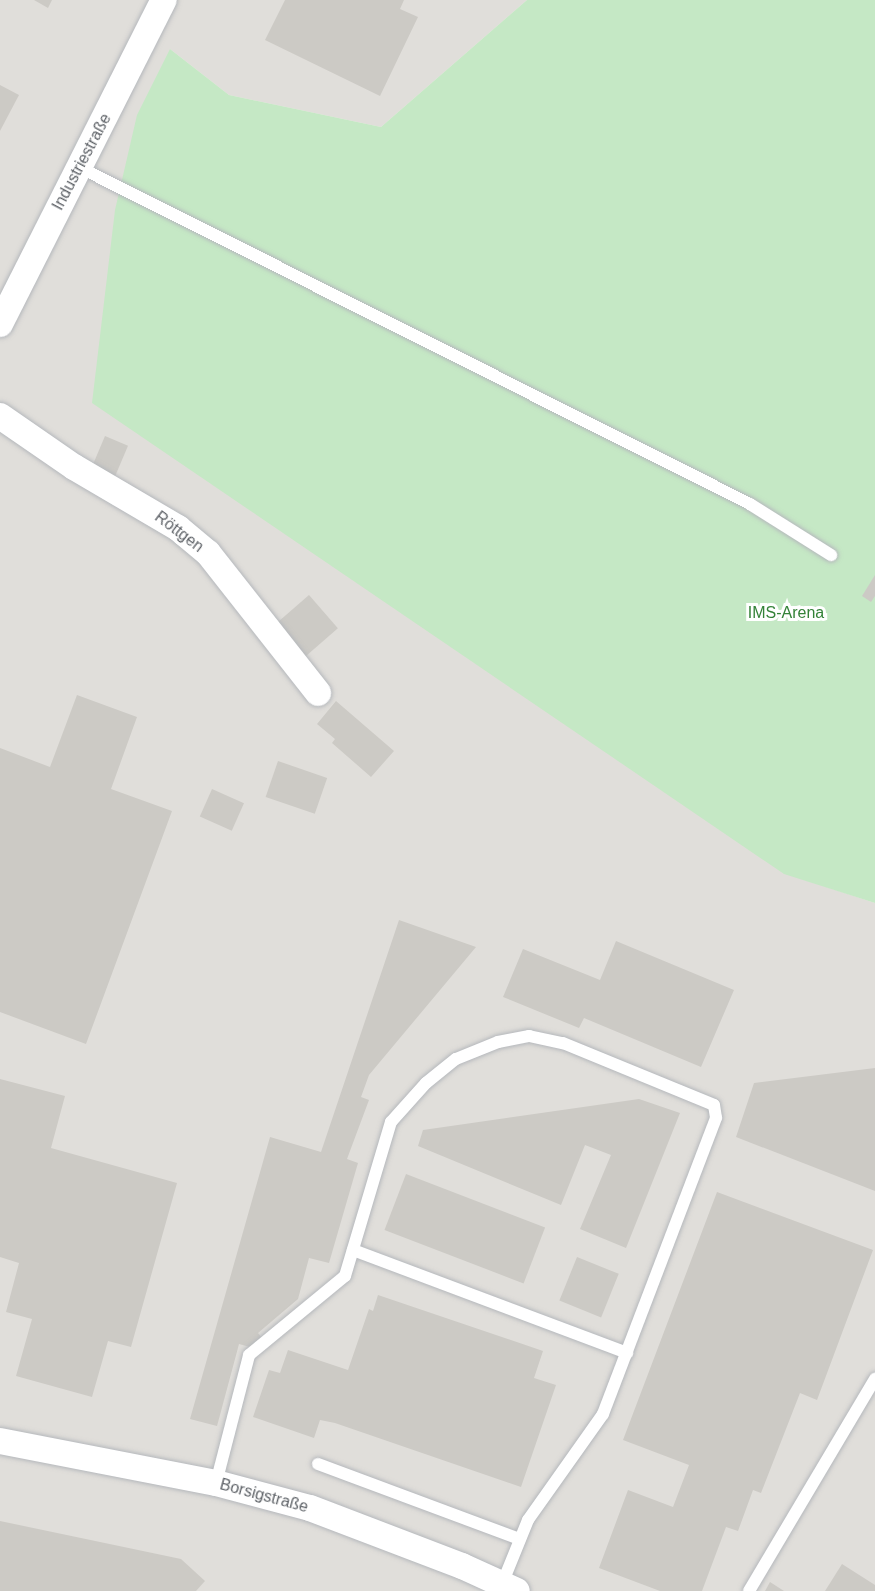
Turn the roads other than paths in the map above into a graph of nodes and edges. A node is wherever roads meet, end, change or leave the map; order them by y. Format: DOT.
graph roads {
  1 [pos="164,0"];
  2 [pos="79,167"];
  3 [pos="0,324"];
  4 [pos="0,416"];
  5 [pos="831,555"];
  6 [pos="318,693"];
  7 [pos="353,1250"];
  8 [pos="627,1353"];
  9 [pos="875,1380"];
  10 [pos="0,1441"];
  11 [pos="318,1464"];
  12 [pos="216,1483"];
  13 [pos="520,1539"];
  14 [pos="509,1588"];
  15 [pos="749,1591"];
  1 -- 2 [label="street, Industriestraße"];
  2 -- 3 [label="street, Industriestraße"];
  2 -- 5 [label="lane"];
  4 -- 6 [label="street, Röttgen"];
  7 -- 8 [label="lane"];
  7 -- 8 [label="lane"];
  7 -- 12 [label="lane"];
  8 -- 13 [label="lane"];
  9 -- 15 [label="lane"];
  10 -- 12 [label="street, Borsigstraße"];
  11 -- 13 [label="lane"];
  12 -- 14 [label="street, Borsigstraße"];
  13 -- 14 [label="lane"];
}
